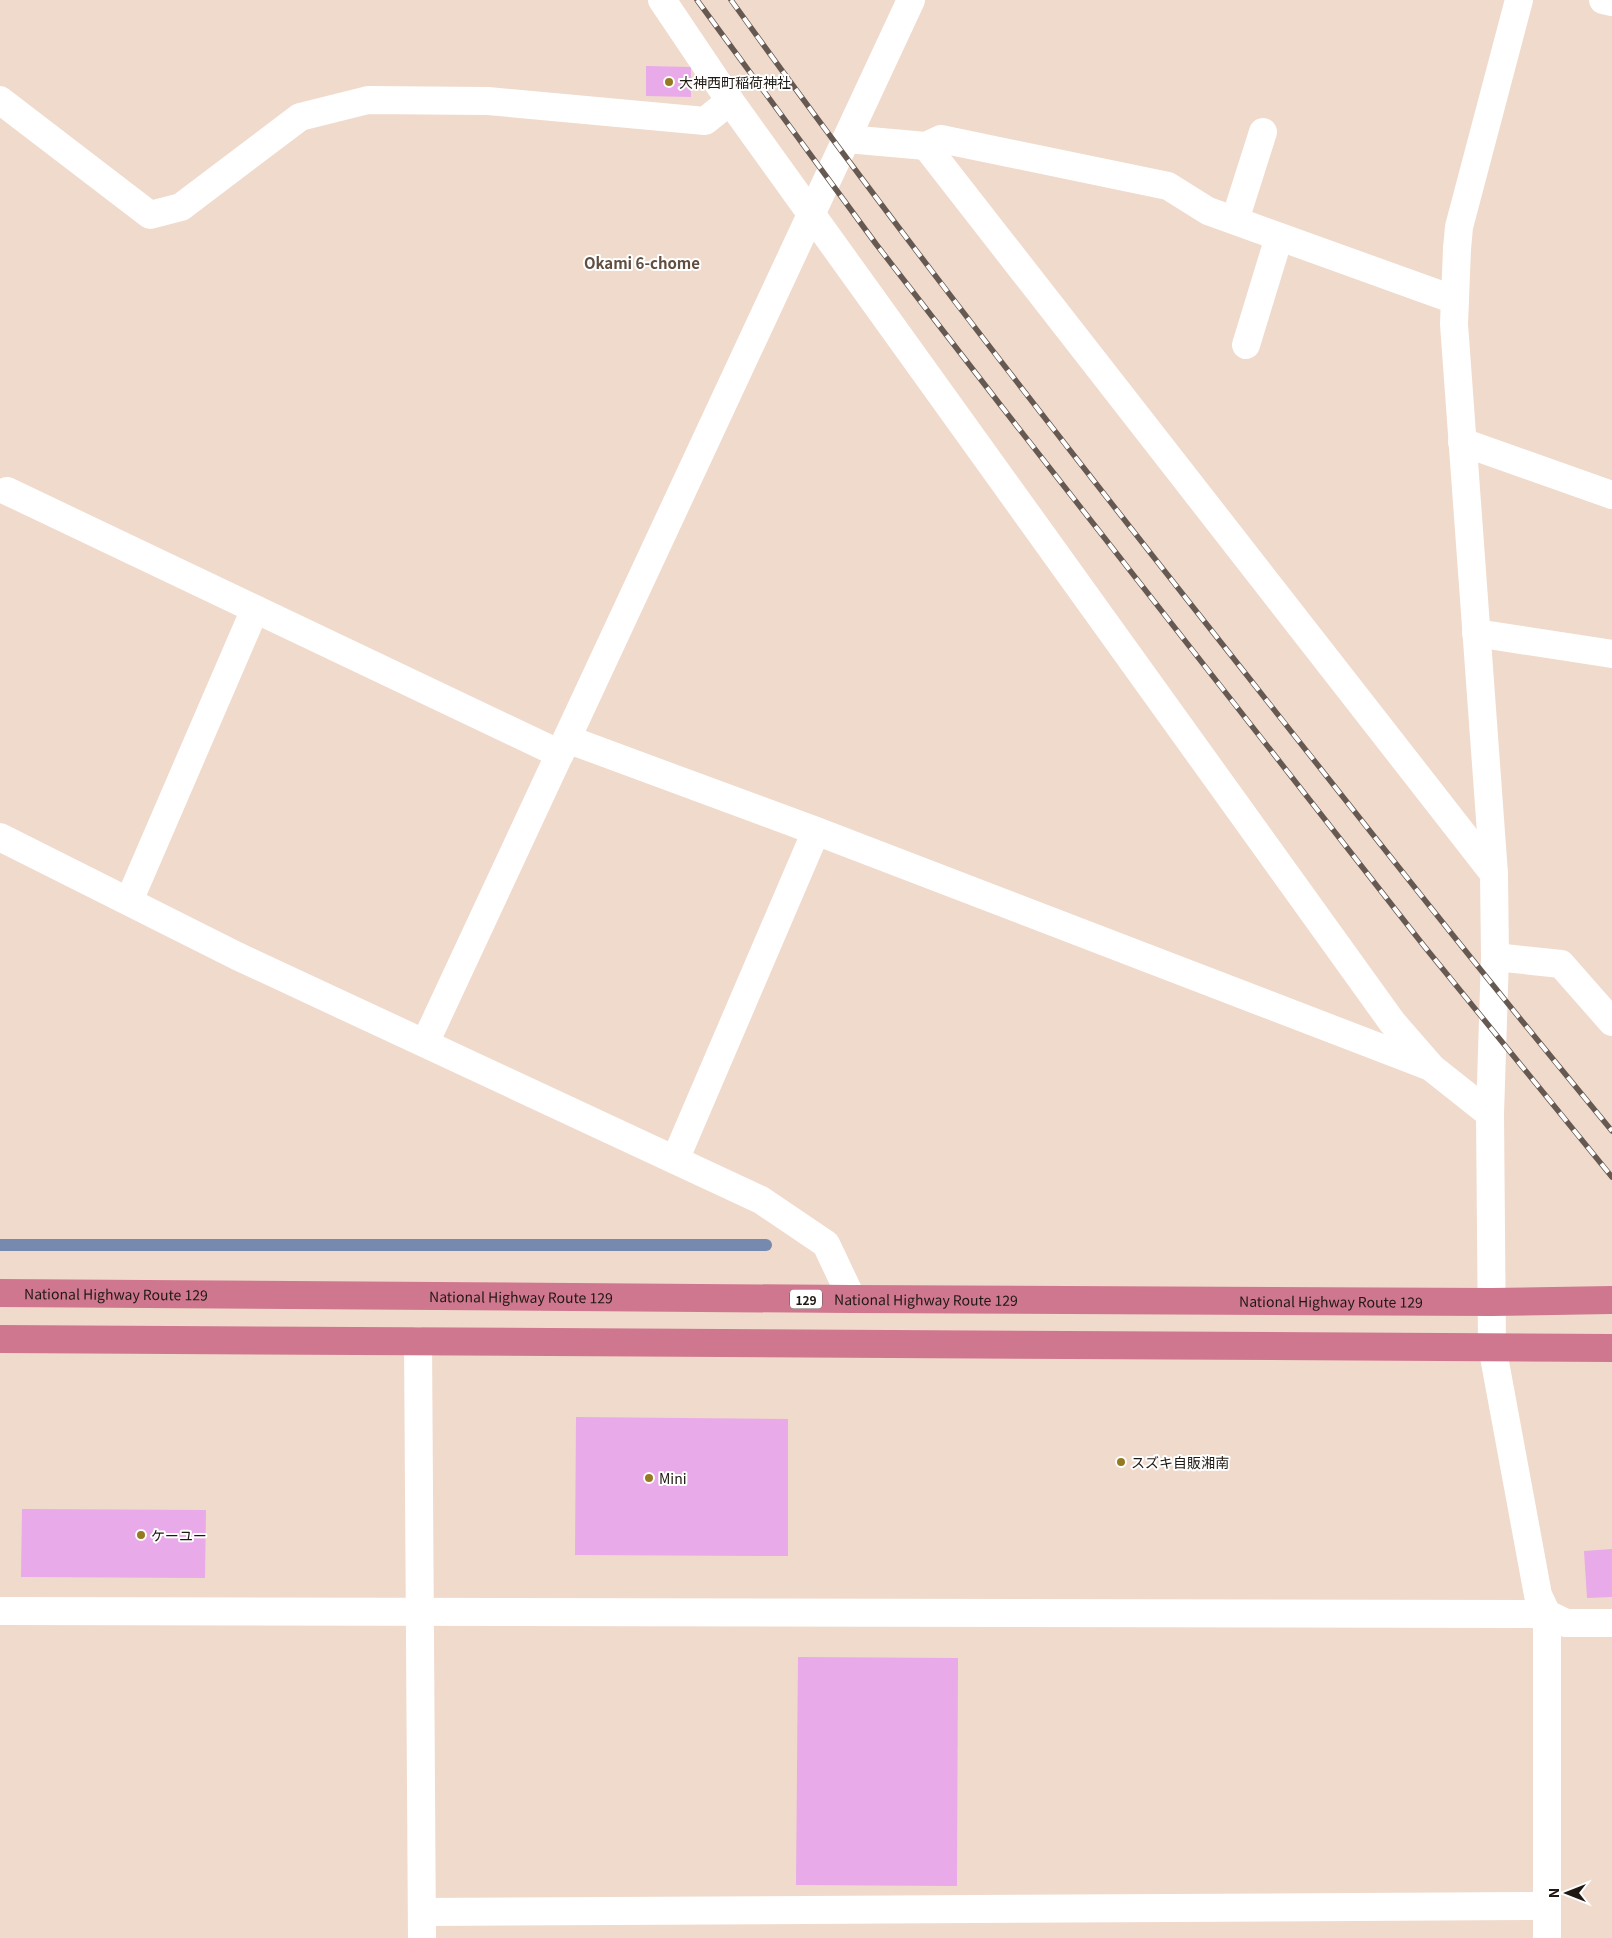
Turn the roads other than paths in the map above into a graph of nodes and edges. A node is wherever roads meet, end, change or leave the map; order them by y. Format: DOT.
graph roads {
  1 [pos="662,0"];
  2 [pos="912,0"];
  3 [pos="1519,0"];
  4 [pos="1603,0"];
  5 [pos="1612,2"];
  6 [pos="0,100"];
  7 [pos="730,101"];
  8 [pos="1263,132"];
  9 [pos="847,139"];
  10 [pos="926,146"];
  11 [pos="812,214"];
  12 [pos="1235,220"];
  13 [pos="1279,237"];
  14 [pos="1455,300"];
  15 [pos="1246,345"];
  16 [pos="1462,442"];
  17 [pos="7,491"];
  18 [pos="1612,495"];
  19 [pos="255,609"];
  20 [pos="1476,633"];
  21 [pos="1612,654"];
  22 [pos="564,747"];
  23 [pos="816,831"];
  24 [pos="0,837"];
  25 [pos="1494,874"];
  26 [pos="129,901"];
  27 [pos="1495,957"];
  28 [pos="1612,1022"];
  29 [pos="425,1044"];
  30 [pos="1432,1068"];
  31 [pos="1490,1114"];
  32 [pos="675,1160"];
  33 [pos="0,1292"];
  34 [pos="852,1299"];
  35 [pos="1612,1300"];
  36 [pos="1492,1302"];
  37 [pos="0,1339"];
  38 [pos="418,1341"];
  39 [pos="1492,1346"];
  40 [pos="1612,1348"];
  41 [pos="0,1611"];
  42 [pos="420,1612"];
  43 [pos="1546,1614"];
  44 [pos="1612,1623"];
  45 [pos="1546,1906"];
  46 [pos="422,1925"];
  47 [pos="1547,1938"];
  1 -- 7 [label="street"];
  2 -- 9 [label="street"];
  3 -- 14 [label="street"];
  4 -- 5 [label="street"];
  6 -- 7 [label="street"];
  7 -- 11 [label="street"];
  8 -- 12 [label="street"];
  9 -- 10 [label="street"];
  9 -- 11 [label="street"];
  10 -- 12 [label="street"];
  10 -- 25 [label="street"];
  11 -- 22 [label="street"];
  11 -- 30 [label="street"];
  12 -- 13 [label="street"];
  13 -- 14 [label="street"];
  13 -- 15 [label="street"];
  14 -- 16 [label="street"];
  16 -- 18 [label="street"];
  16 -- 20 [label="street"];
  17 -- 19 [label="street"];
  19 -- 22 [label="street"];
  19 -- 26 [label="street"];
  20 -- 21 [label="street"];
  20 -- 25 [label="street"];
  22 -- 23 [label="street"];
  22 -- 29 [label="street"];
  23 -- 30 [label="street"];
  23 -- 32 [label="street"];
  24 -- 26 [label="street"];
  25 -- 27 [label="street"];
  26 -- 29 [label="street"];
  27 -- 28 [label="street"];
  27 -- 31 [label="street"];
  29 -- 32 [label="street"];
  30 -- 31 [label="street"];
  31 -- 36 [label="street"];
  32 -- 34 [label="street"];
  33 -- 34 [label="highway, National Highway Route 129 / 129"];
  34 -- 36 [label="highway, National Highway Route 129 / 129"];
  35 -- 36 [label="highway, National Highway Route 129 / 129"];
  36 -- 39 [label="street"];
  37 -- 38 [label="highway"];
  38 -- 39 [label="highway"];
  38 -- 42 [label="street"];
  39 -- 40 [label="highway"];
  39 -- 43 [label="street"];
  41 -- 42 [label="street"];
  42 -- 43 [label="street"];
  42 -- 46 [label="street"];
  43 -- 44 [label="street"];
  43 -- 45 [label="street"];
  45 -- 46 [label="street"];
  45 -- 47 [label="street"];
}
